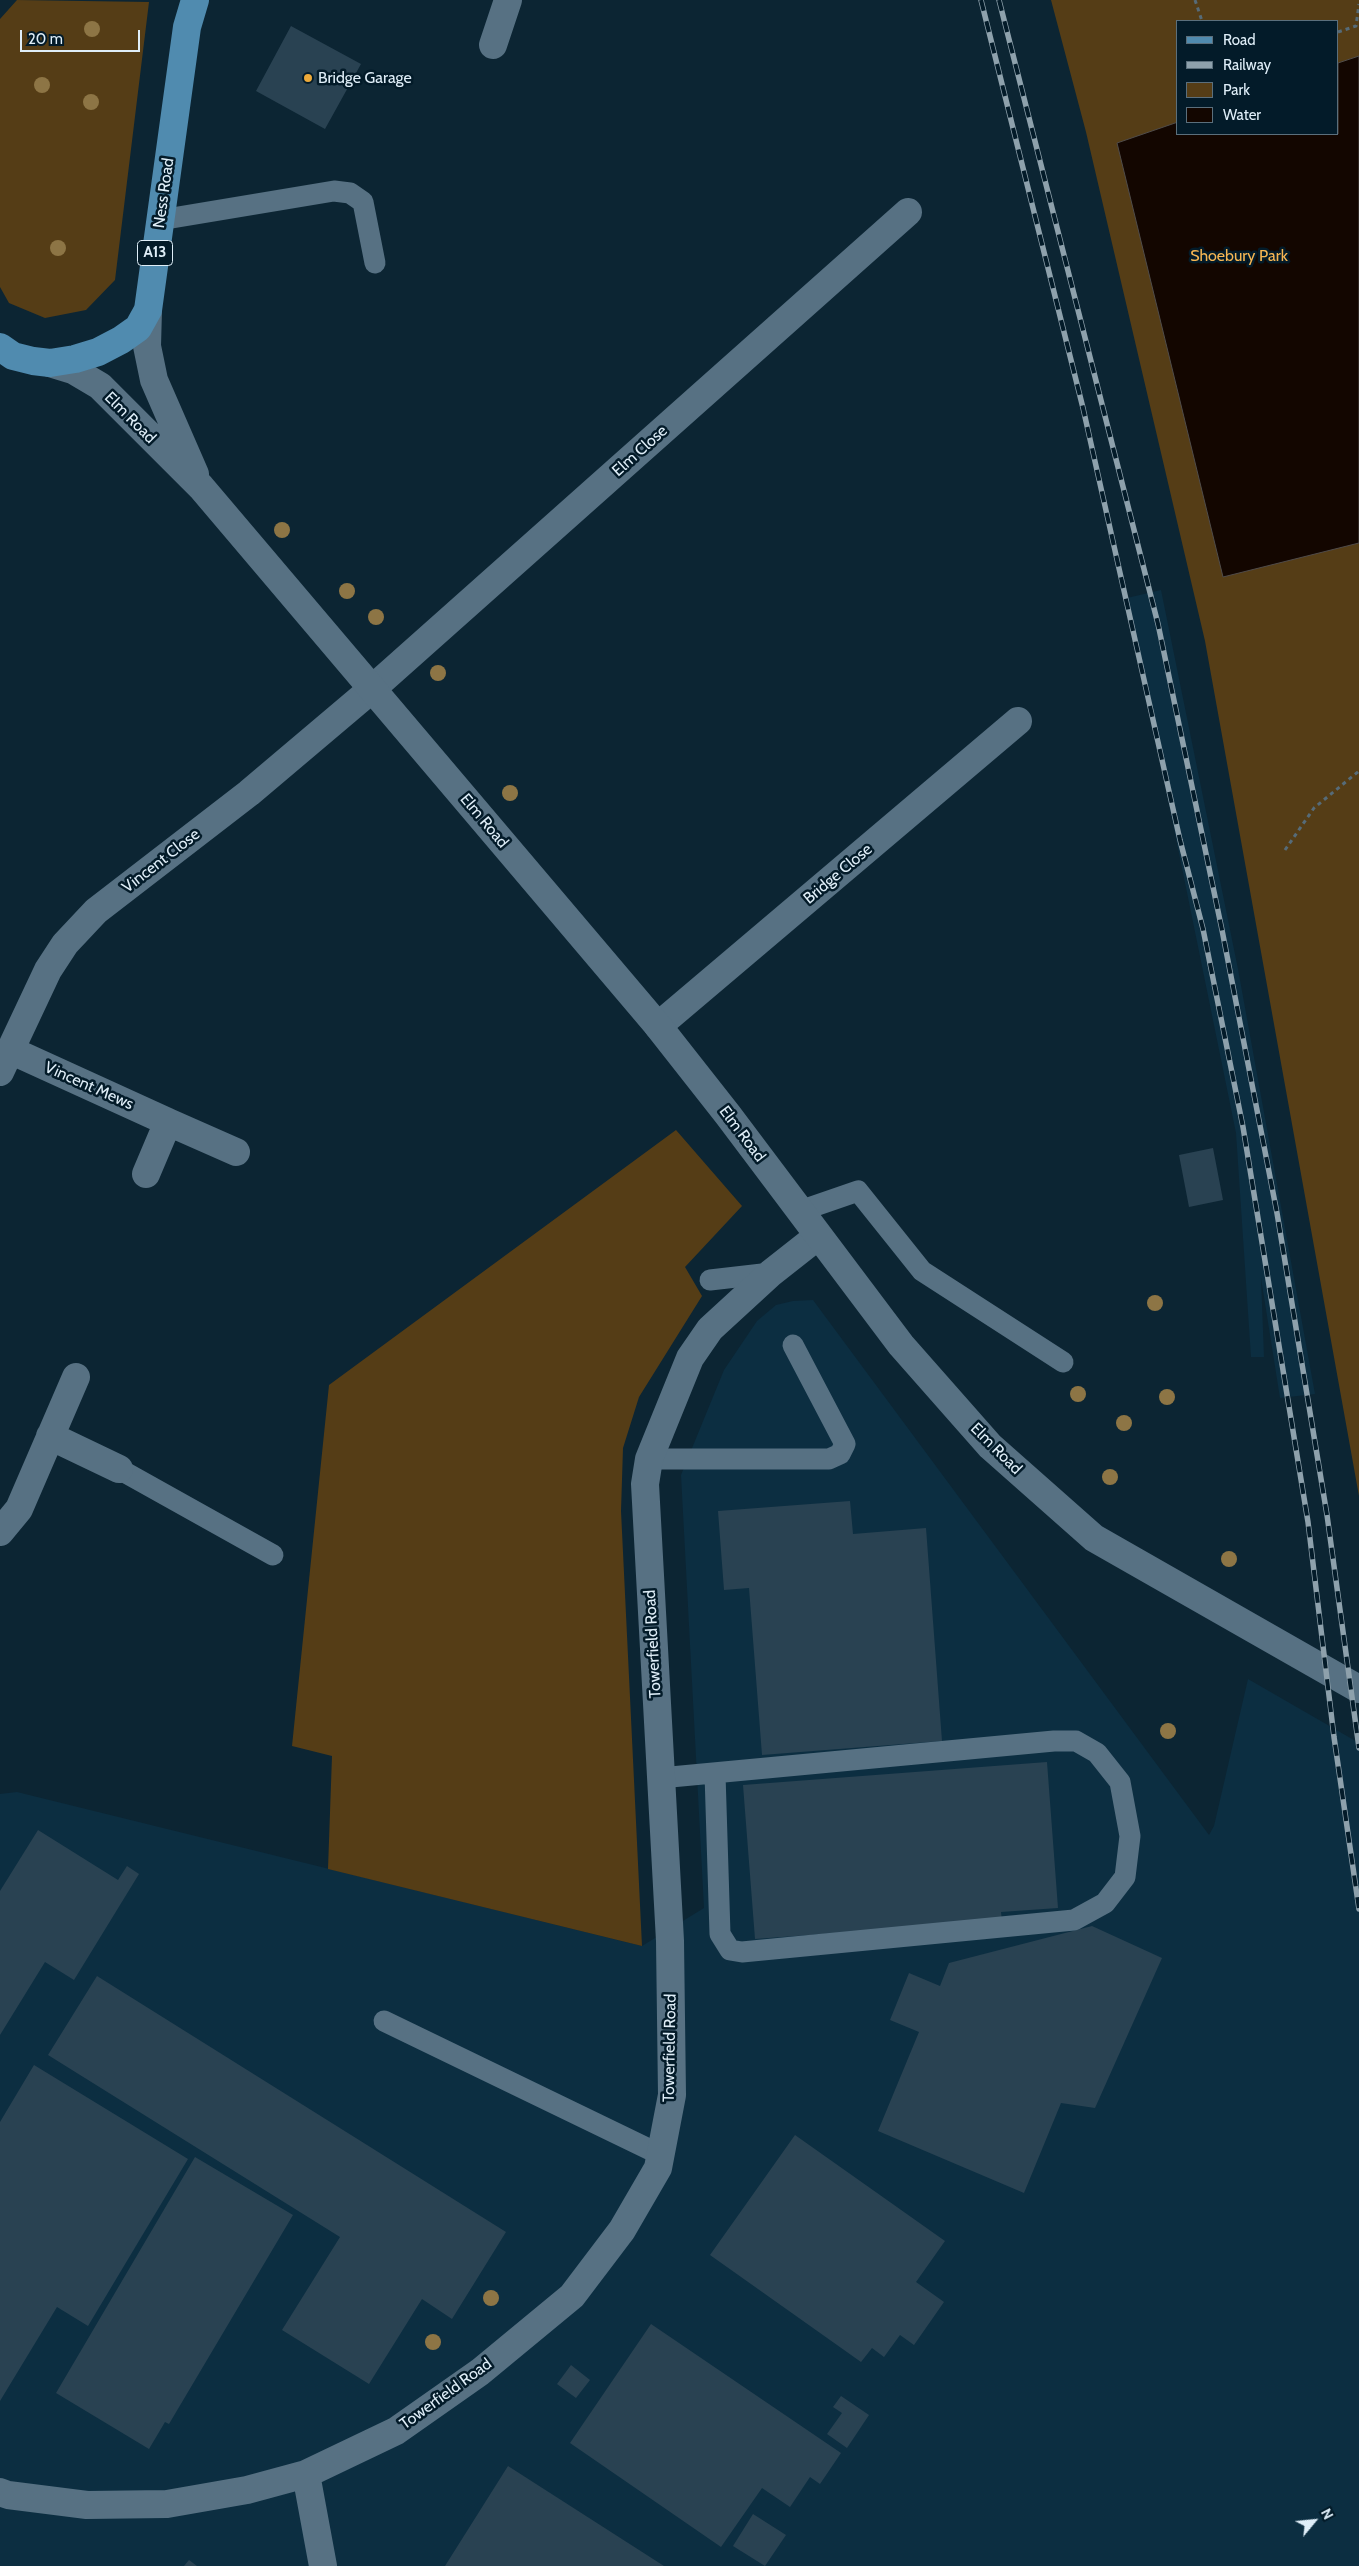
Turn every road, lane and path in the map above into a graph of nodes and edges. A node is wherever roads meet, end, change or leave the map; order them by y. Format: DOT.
graph roads {
  1 [pos="179,0"];
  2 [pos="195,0"];
  3 [pos="508,0"];
  4 [pos="1195,0"];
  5 [pos="1359,4"];
  6 [pos="1202,20"];
  7 [pos="187,27"];
  8 [pos="1339,32"];
  9 [pos="493,45"];
  10 [pos="908,212"];
  11 [pos="160,220"];
  12 [pos="375,263"];
  13 [pos="148,310"];
  14 [pos="0,347"];
  15 [pos="50,363"];
  16 [pos="201,487"];
  17 [pos="372,690"];
  18 [pos="1018,721"];
  19 [pos="1359,771"];
  20 [pos="1285,850"];
  21 [pos="658,1026"];
  22 [pos="5,1061"];
  23 [pos="168,1122"];
  24 [pos="236,1152"];
  25 [pos="146,1174"];
  26 [pos="800,1211"];
  27 [pos="818,1236"];
  28 [pos="771,1273"];
  29 [pos="710,1280"];
  30 [pos="793,1345"];
  31 [pos="1063,1362"];
  32 [pos="76,1378"];
  33 [pos="50,1436"];
  34 [pos="649,1459"];
  35 [pos="119,1468"];
  36 [pos="0,1532"];
  37 [pos="272,1555"];
  38 [pos="1359,1689"];
  39 [pos="715,1774"];
  40 [pos="660,1778"];
  41 [pos="384,2021"];
  42 [pos="661,2155"];
  43 [pos="306,2474"];
  44 [pos="0,2492"];
  45 [pos="323,2566"];
  1 -- 7 [label="main road, Ness Road / A13"];
  2 -- 7 [label="main road, Ness Road / A13"];
  3 -- 9 [label="street"];
  4 -- 6 [label="path"];
  5 -- 8 [label="path"];
  7 -- 11 [label="main road, Ness Road / A13"];
  10 -- 17 [label="street, Elm Close"];
  11 -- 12 [label="lane"];
  11 -- 13 [label="main road, Ness Road / A13"];
  13 -- 15 [label="main road, Ness Road / A13"];
  13 -- 16 [label="street, Elm Road"];
  14 -- 15 [label="main road, Ness Road / A13"];
  15 -- 16 [label="street, Elm Road"];
  16 -- 17 [label="street, Elm Road"];
  17 -- 21 [label="street, Elm Road"];
  17 -- 22 [label="street, Vincent Close"];
  18 -- 21 [label="street, Bridge Close"];
  19 -- 20 [label="path"];
  21 -- 26 [label="street, Elm Road"];
  22 -- 23 [label="street, Vincent Mews"];
  23 -- 24 [label="street, Vincent Mews"];
  23 -- 25 [label="street"];
  26 -- 27 [label="street, Elm Road"];
  26 -- 31 [label="lane"];
  27 -- 28 [label="street, Towerfield Road"];
  27 -- 38 [label="street, Elm Road"];
  28 -- 29 [label="lane"];
  28 -- 34 [label="street, Towerfield Road"];
  30 -- 34 [label="lane"];
  32 -- 33 [label="street"];
  33 -- 35 [label="street"];
  33 -- 36 [label="street"];
  34 -- 40 [label="street, Towerfield Road"];
  35 -- 37 [label="lane"];
  39 -- 39 [label="lane"];
  39 -- 40 [label="lane"];
  40 -- 42 [label="street, Towerfield Road"];
  41 -- 42 [label="lane"];
  42 -- 43 [label="street, Towerfield Road"];
  43 -- 44 [label="street, Towerfield Road"];
  43 -- 45 [label="street"];
}
